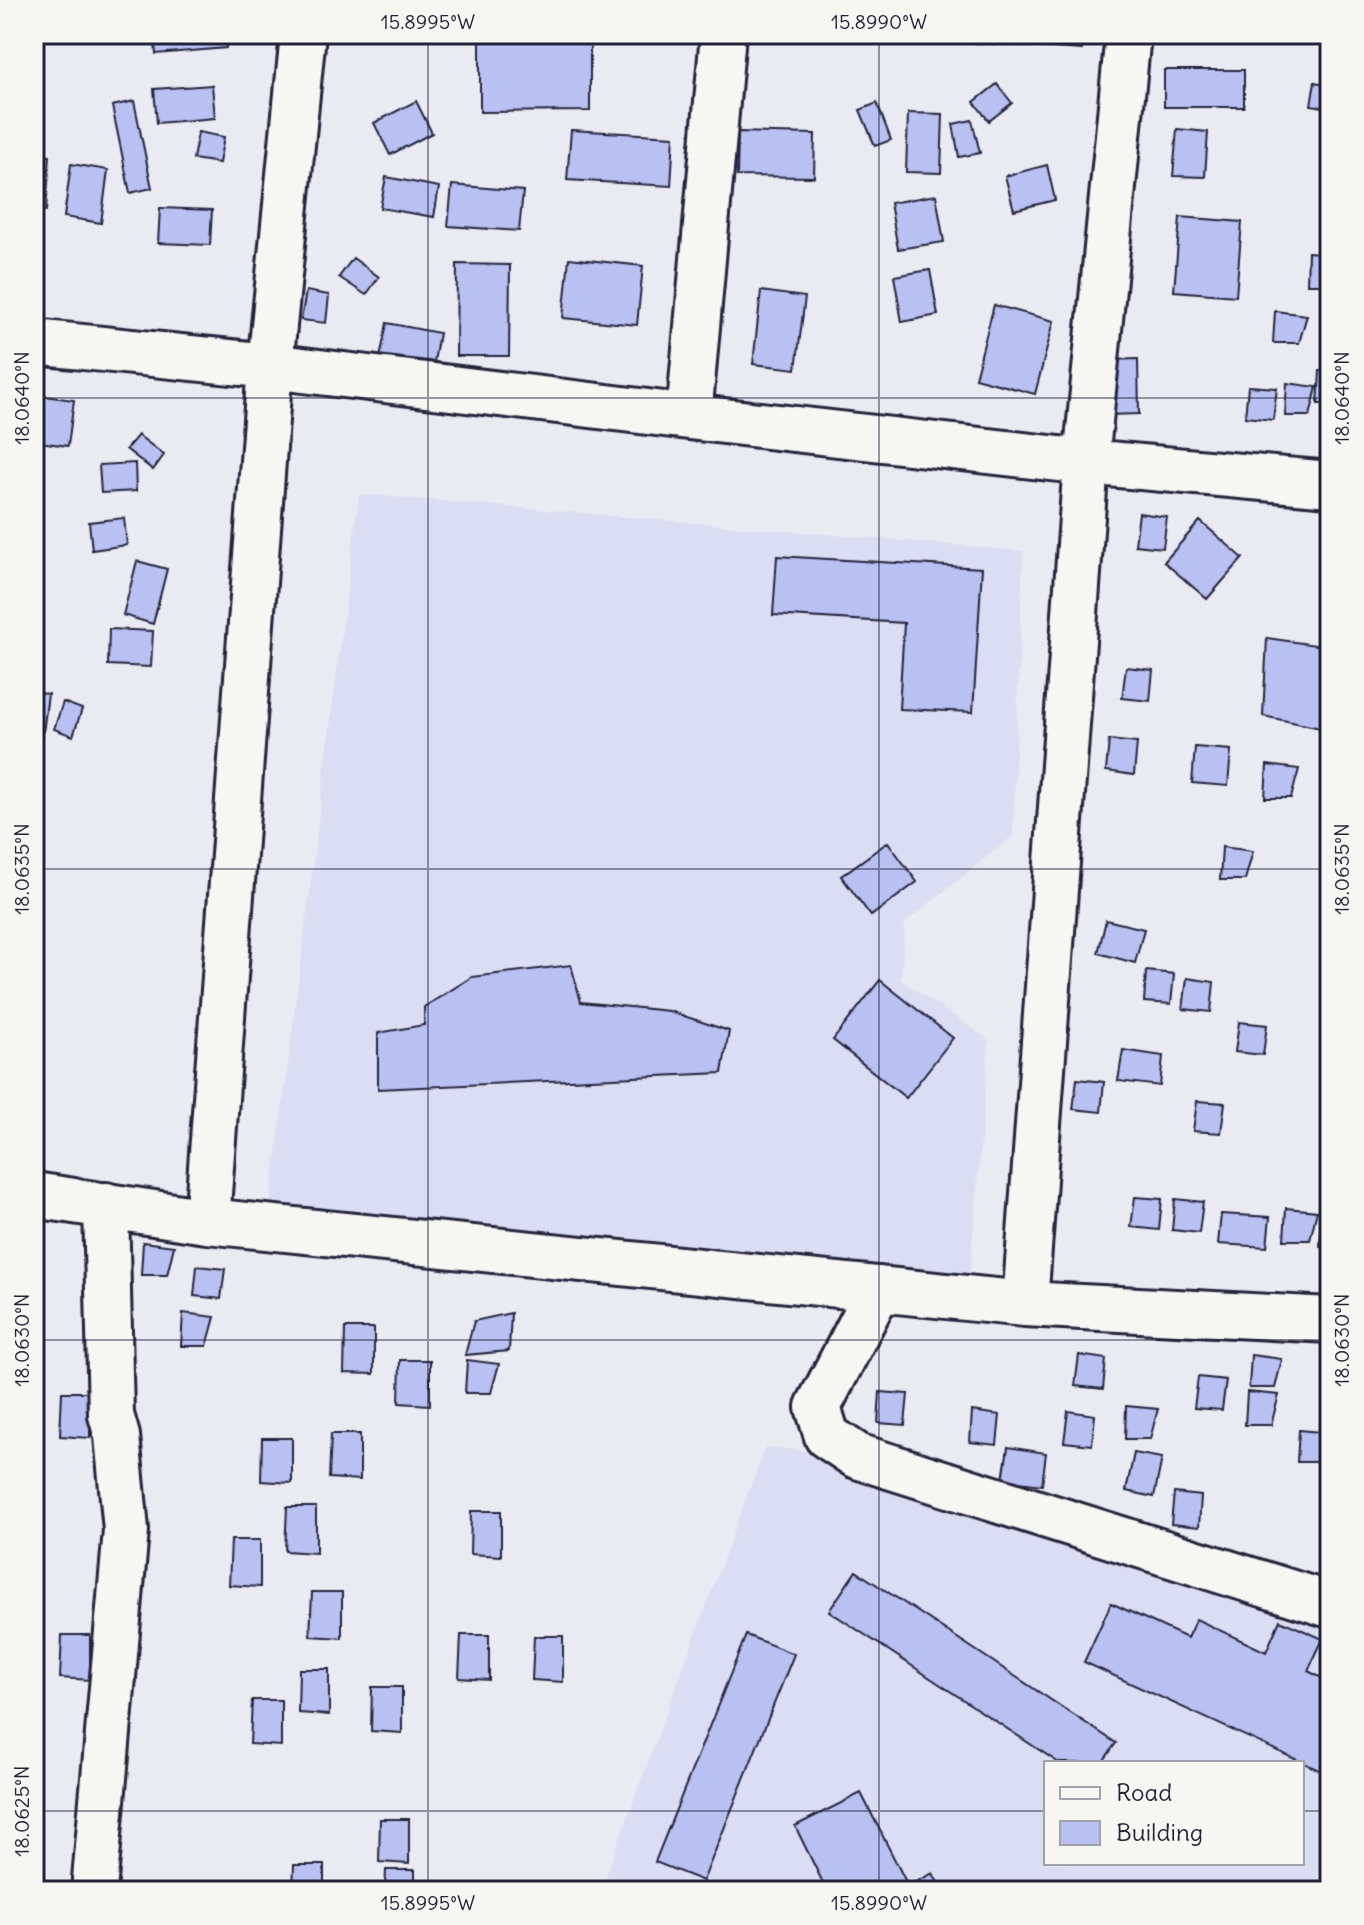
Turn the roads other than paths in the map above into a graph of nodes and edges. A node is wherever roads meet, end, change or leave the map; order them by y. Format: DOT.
graph roads {
  1 [pos="303,34"];
  2 [pos="723,34"];
  3 [pos="1128,34"];
  4 [pos="34,342"];
  5 [pos="270,366"];
  6 [pos="689,417"];
  7 [pos="1086,462"];
  8 [pos="1330,484"];
  9 [pos="34,1195"];
  10 [pos="106,1205"];
  11 [pos="207,1221"];
  12 [pos="879,1289"];
  13 [pos="1025,1304"];
  14 [pos="1330,1320"];
  15 [pos="1330,1605"];
  16 [pos="94,1891"];
  1 -- 5 [label="street"];
  2 -- 6 [label="street"];
  3 -- 7 [label="street"];
  4 -- 5 [label="street"];
  5 -- 6 [label="street"];
  5 -- 11 [label="street"];
  6 -- 7 [label="street"];
  7 -- 8 [label="street"];
  7 -- 13 [label="street"];
  9 -- 10 [label="street"];
  10 -- 11 [label="street"];
  10 -- 16 [label="street"];
  11 -- 12 [label="street"];
  12 -- 13 [label="street"];
  12 -- 15 [label="street"];
  13 -- 14 [label="street"];
}
